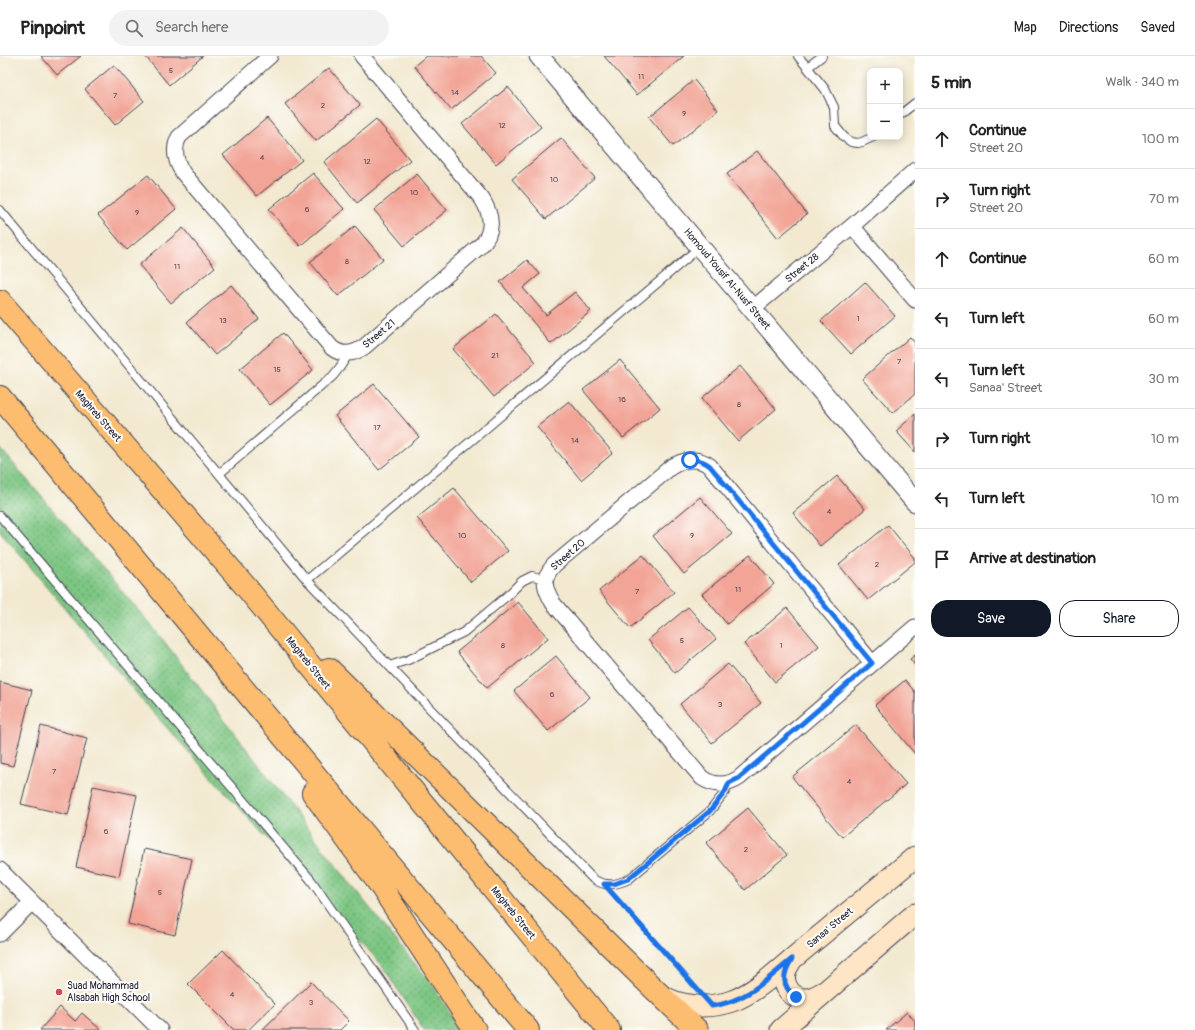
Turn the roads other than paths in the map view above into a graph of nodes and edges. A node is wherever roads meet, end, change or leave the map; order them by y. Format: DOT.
graph roads {
  1 [pos="270,56"];
  2 [pos="362,56"];
  3 [pos="539,56"];
  4 [pos="798,56"];
  5 [pos="822,56"];
  6 [pos="808,67"];
  7 [pos="914,105"];
  8 [pos="903,113"];
  9 [pos="867,140"];
  10 [pos="915,170"];
  11 [pos="0,210"];
  12 [pos="852,226"];
  13 [pos="700,247"];
  14 [pos="915,300"];
  15 [pos="0,301"];
  16 [pos="752,309"];
  17 [pos="348,353"];
  18 [pos="0,397"];
  19 [pos="219,474"];
  20 [pos="915,502"];
  21 [pos="0,516"];
  22 [pos="545,579"];
  23 [pos="307,580"];
  24 [pos="246,587"];
  25 [pos="192,627"];
  26 [pos="915,627"];
  27 [pos="872,663"];
  28 [pos="389,666"];
  29 [pos="729,783"];
  30 [pos="915,857"];
  31 [pos="0,870"];
  32 [pos="32,902"];
  33 [pos="915,914"];
  34 [pos="0,934"];
  35 [pos="792,959"];
  36 [pos="652,988"];
  37 [pos="825,992"];
  38 [pos="160,1030"];
  39 [pos="415,1030"];
  40 [pos="475,1030"];
  41 [pos="528,1030"];
  42 [pos="609,1030"];
  43 [pos="696,1030"];
  44 [pos="781,1030"];
  1 -- 17 [label="street"];
  2 -- 17 [label="street, Street 21"];
  3 -- 13 [label="street, Homoud Yousif Al-Nusf Street"];
  4 -- 6 [label="lane"];
  5 -- 6 [label="lane"];
  6 -- 9 [label="lane"];
  7 -- 8 [label="lane"];
  10 -- 12 [label="street, Street 28"];
  11 -- 19 [label="lane"];
  12 -- 14 [label="street"];
  12 -- 16 [label="street, Street 28"];
  13 -- 16 [label="street, Homoud Yousif Al-Nusf Street"];
  13 -- 23 [label="lane"];
  15 -- 24 [label="highway, Maghreb Street"];
  16 -- 20 [label="street, Homoud Yousif Al-Nusf Street"];
  17 -- 19 [label="lane"];
  18 -- 25 [label="highway"];
  19 -- 23 [label="lane"];
  21 -- 39 [label="lane"];
  22 -- 27 [label="street, Street 20"];
  22 -- 28 [label="lane"];
  22 -- 29 [label="street, Street 20"];
  23 -- 28 [label="lane"];
  24 -- 36 [label="highway"];
  24 -- 42 [label="highway, Maghreb Street"];
  25 -- 40 [label="highway"];
  25 -- 41 [label="highway"];
  26 -- 27 [label="street"];
  27 -- 29 [label="street"];
  28 -- 29 [label="lane"];
  30 -- 35 [label="main road, Sanaa' Street"];
  31 -- 32 [label="street"];
  32 -- 34 [label="street"];
  32 -- 38 [label="street"];
  33 -- 37 [label="main road"];
  35 -- 36 [label="main road, Sanaa' Street"];
  35 -- 37 [label="main road"];
  36 -- 43 [label="highway"];
  37 -- 44 [label="main road"];
}
